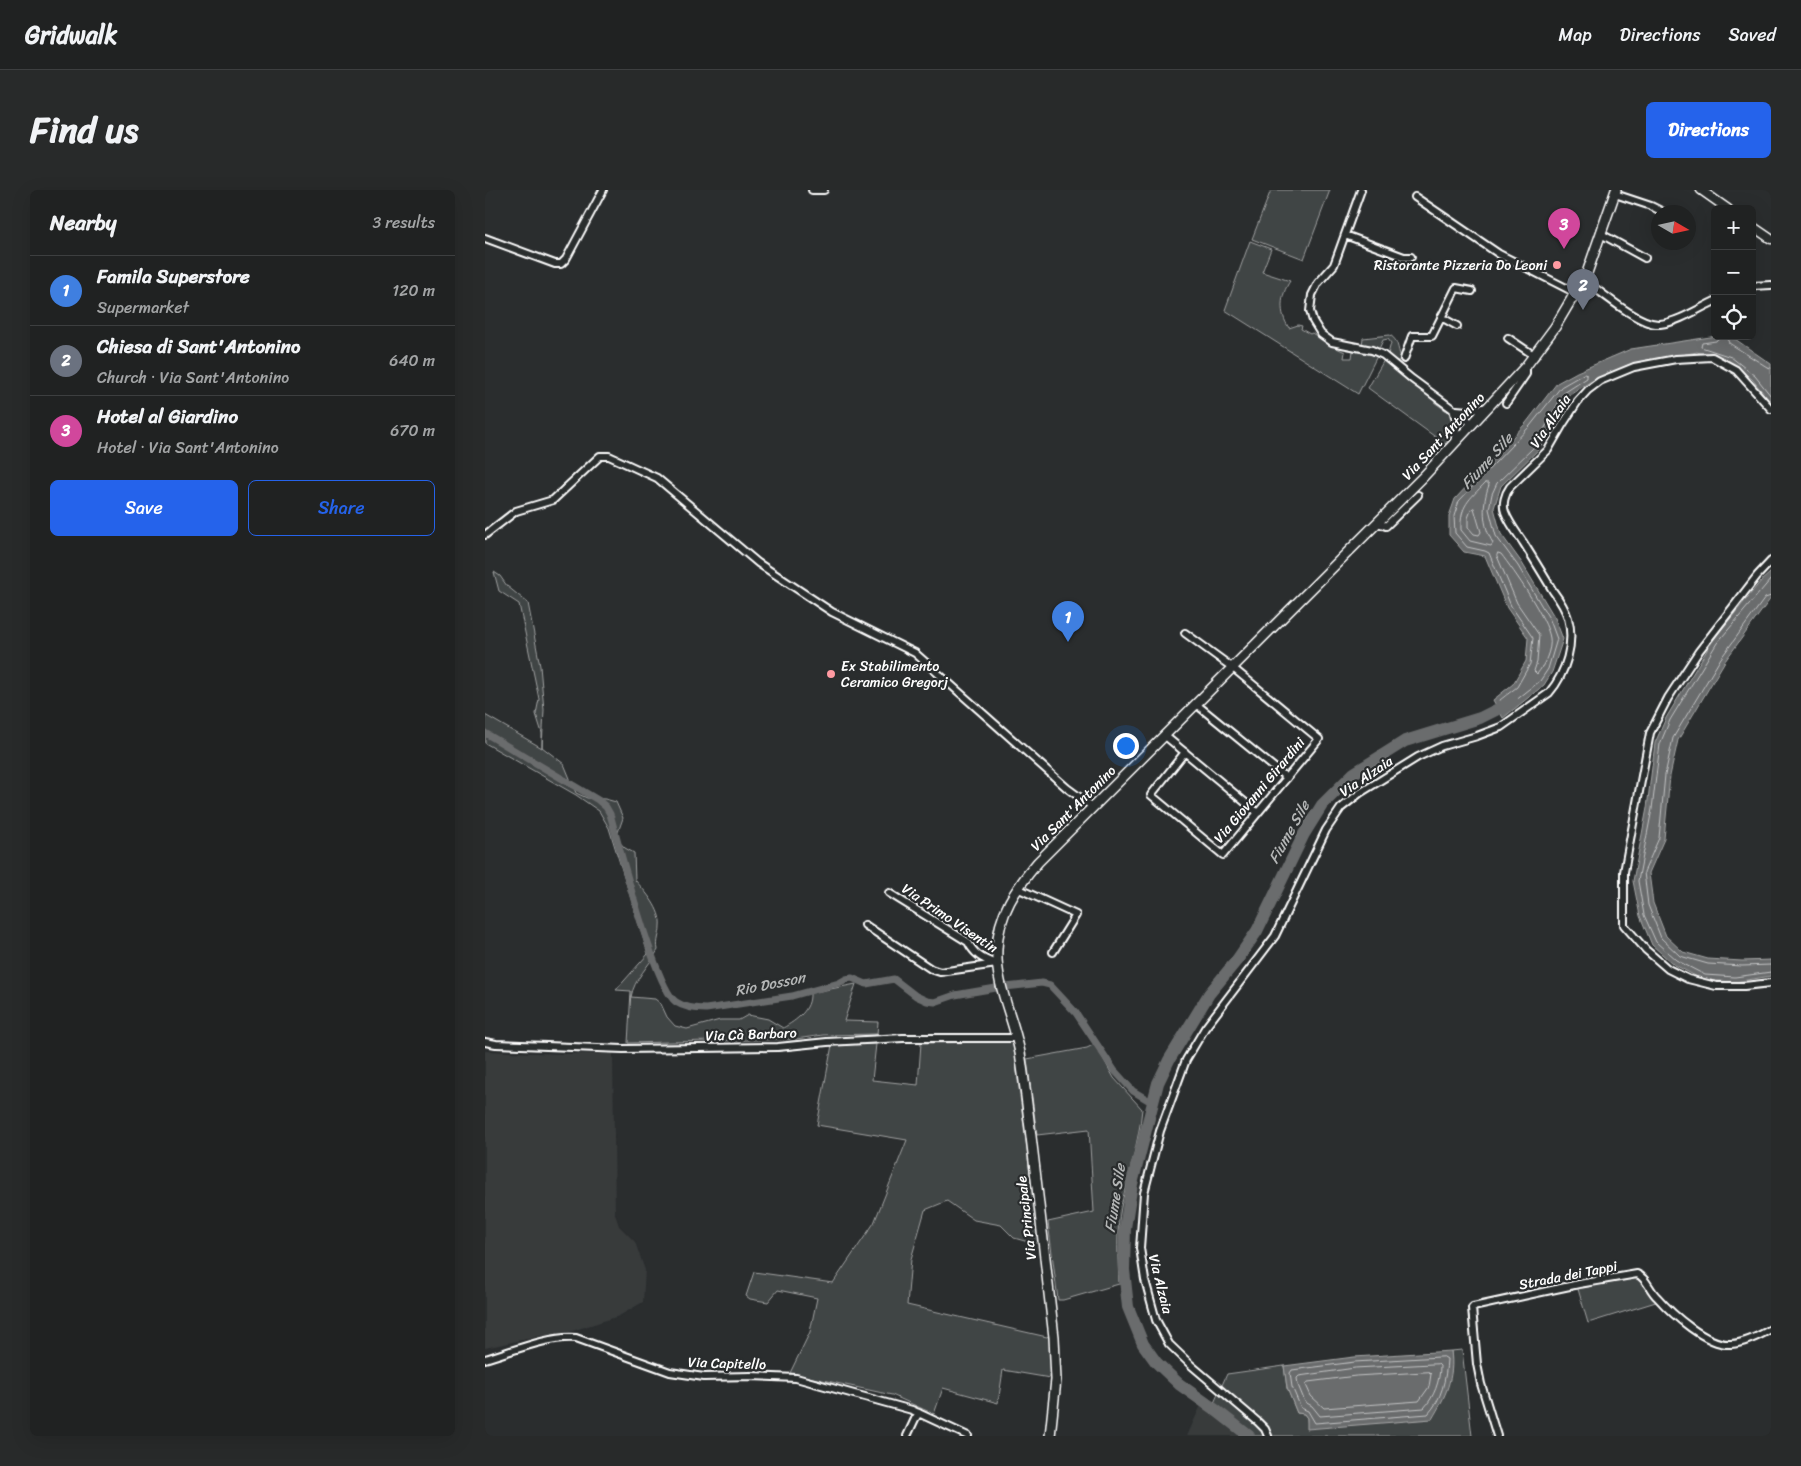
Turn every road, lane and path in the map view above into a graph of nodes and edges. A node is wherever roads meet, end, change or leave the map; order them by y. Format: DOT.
graph roads {
  1 [pos="603,190"];
  2 [pos="812,190"];
  3 [pos="825,190"];
  4 [pos="1361,190"];
  5 [pos="1701,190"];
  6 [pos="1616,192"];
  7 [pos="1415,197"];
  8 [pos="1722,205"];
  9 [pos="1651,206"];
  10 [pos="1756,229"];
  11 [pos="1601,234"];
  12 [pos="1345,235"];
  13 [pos="485,238"];
  14 [pos="1771,239"];
  15 [pos="1411,257"];
  16 [pos="1645,258"];
  17 [pos="1583,279"];
  18 [pos="1771,285"];
  19 [pos="1756,286"];
  20 [pos="1472,291"];
  21 [pos="1576,293"];
  22 [pos="1711,303"];
  23 [pos="1441,317"];
  24 [pos="1457,326"];
  25 [pos="1508,338"];
  26 [pos="1535,356"];
  27 [pos="1404,358"];
  28 [pos="1526,366"];
  29 [pos="1506,403"];
  30 [pos="1489,407"];
  31 [pos="1454,409"];
  32 [pos="1771,409"];
  33 [pos="1473,424"];
  34 [pos="1453,445"];
  35 [pos="1418,495"];
  36 [pos="1378,522"];
  37 [pos="485,534"];
  38 [pos="1771,561"];
  39 [pos="1185,633"];
  40 [pos="1233,668"];
  41 [pos="1196,704"];
  42 [pos="1164,735"];
  43 [pos="1185,752"];
  44 [pos="1287,778"];
  45 [pos="1093,807"];
  46 [pos="1258,813"];
  47 [pos="1017,888"];
  48 [pos="889,893"];
  49 [pos="865,925"];
  50 [pos="1053,952"];
  51 [pos="997,964"];
  52 [pos="1771,983"];
  53 [pos="1005,998"];
  54 [pos="1017,1038"];
  55 [pos="485,1042"];
  56 [pos="1771,1329"];
  57 [pos="485,1359"];
  58 [pos="919,1414"];
  59 [pos="907,1436"];
  60 [pos="968,1436"];
  61 [pos="1050,1436"];
  62 [pos="1269,1436"];
  63 [pos="1497,1436"];
  1 -- 13 [label="street"];
  2 -- 3 [label="street"];
  4 -- 12 [label="street"];
  5 -- 8 [label="street"];
  6 -- 9 [label="street, Via Sant'Antonino"];
  6 -- 11 [label="main road, Via Sant'Antonino"];
  7 -- 21 [label="street"];
  10 -- 14 [label="street"];
  11 -- 16 [label="street"];
  11 -- 17 [label="main road, Via Sant'Antonino"];
  12 -- 15 [label="street"];
  12 -- 31 [label="street"];
  17 -- 21 [label="main road, Via Sant'Antonino"];
  17 -- 22 [label="street"];
  18 -- 19 [label="street"];
  20 -- 23 [label="street"];
  21 -- 26 [label="main road, Via Sant'Antonino"];
  23 -- 24 [label="street"];
  23 -- 27 [label="street"];
  25 -- 26 [label="street"];
  26 -- 28 [label="main road, Via Sant'Antonino"];
  28 -- 29 [label="street, Via Sant'Antonino"];
  28 -- 30 [label="main road, Via Sant'Antonino"];
  30 -- 31 [label="street"];
  30 -- 33 [label="main road, Via Sant'Antonino"];
  31 -- 33 [label="street"];
  31 -- 34 [label="street"];
  32 -- 62 [label="street, Via Alzaia"];
  33 -- 34 [label="main road, Via Sant'Antonino"];
  34 -- 36 [label="main road, Via Sant'Antonino"];
  35 -- 36 [label="street, Via Sant'Antonino"];
  36 -- 40 [label="main road, Via Sant'Antonino"];
  37 -- 45 [label="street"];
  38 -- 52 [label="street"];
  39 -- 40 [label="street"];
  40 -- 41 [label="main road, Via Sant'Antonino"];
  40 -- 44 [label="street, Via Giovanni Girardini"];
  41 -- 42 [label="main road, Via Sant'Antonino"];
  41 -- 44 [label="street"];
  42 -- 43 [label="street"];
  42 -- 45 [label="main road, Via Sant'Antonino"];
  43 -- 46 [label="street"];
  43 -- 46 [label="street, Via Giovanni Girardini"];
  44 -- 46 [label="street, Via Giovanni Girardini"];
  45 -- 47 [label="main road, Via Sant'Antonino"];
  47 -- 50 [label="street"];
  47 -- 51 [label="main road, Via Sant'Antonino"];
  48 -- 51 [label="street, Via Primo Visentin"];
  49 -- 51 [label="street"];
  51 -- 53 [label="main road, Via Sant'Antonino"];
  53 -- 54 [label="main road, Via Principale"];
  54 -- 55 [label="street, Via Cà Barbaro"];
  54 -- 61 [label="main road, Via Principale"];
  56 -- 63 [label="street, Strada dei Tappi"];
  57 -- 58 [label="street, Via Capitello"];
  58 -- 59 [label="street"];
  58 -- 60 [label="street, Via Capitello"];
}
